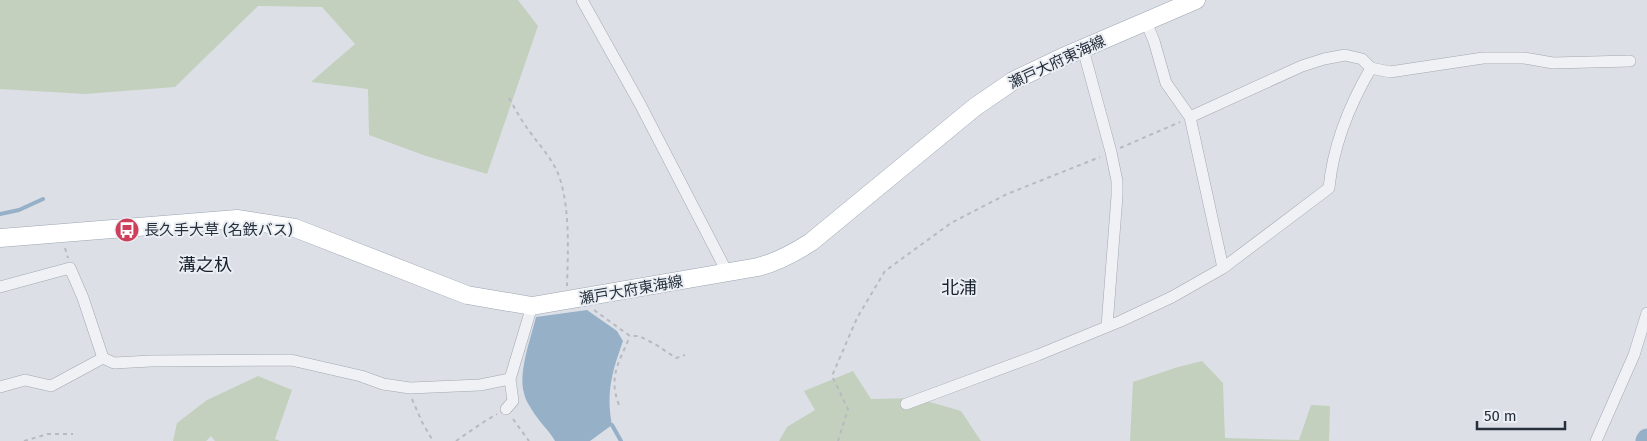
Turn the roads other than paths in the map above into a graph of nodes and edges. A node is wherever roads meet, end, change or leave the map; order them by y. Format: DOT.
graph roads {
  1 [pos="582,0"];
  2 [pos="1196,0"];
  3 [pos="1146,22"];
  4 [pos="1083,49"];
  5 [pos="1630,61"];
  6 [pos="1371,68"];
  7 [pos="1190,116"];
  8 [pos="0,238"];
  9 [pos="1223,268"];
  10 [pos="727,272"];
  11 [pos="0,287"];
  12 [pos="532,306"];
  13 [pos="1647,313"];
  14 [pos="1107,326"];
  15 [pos="102,358"];
  16 [pos="510,379"];
  17 [pos="0,387"];
  18 [pos="906,404"];
  19 [pos="506,409"];
  20 [pos="1596,441"];
  1 -- 10 [label="street"];
  2 -- 3 [label="main road, 瀬戸大府東海線"];
  3 -- 4 [label="main road, 瀬戸大府東海線"];
  3 -- 7 [label="street"];
  4 -- 10 [label="main road, 瀬戸大府東海線"];
  4 -- 14 [label="street"];
  5 -- 6 [label="street"];
  6 -- 7 [label="street"];
  6 -- 9 [label="street"];
  7 -- 9 [label="street"];
  8 -- 12 [label="main road, 瀬戸大府東海線"];
  9 -- 14 [label="street"];
  10 -- 12 [label="main road, 瀬戸大府東海線"];
  11 -- 15 [label="street"];
  12 -- 16 [label="street"];
  13 -- 20 [label="street"];
  14 -- 18 [label="street"];
  15 -- 16 [label="street"];
  15 -- 17 [label="street"];
  16 -- 19 [label="street"];
}
